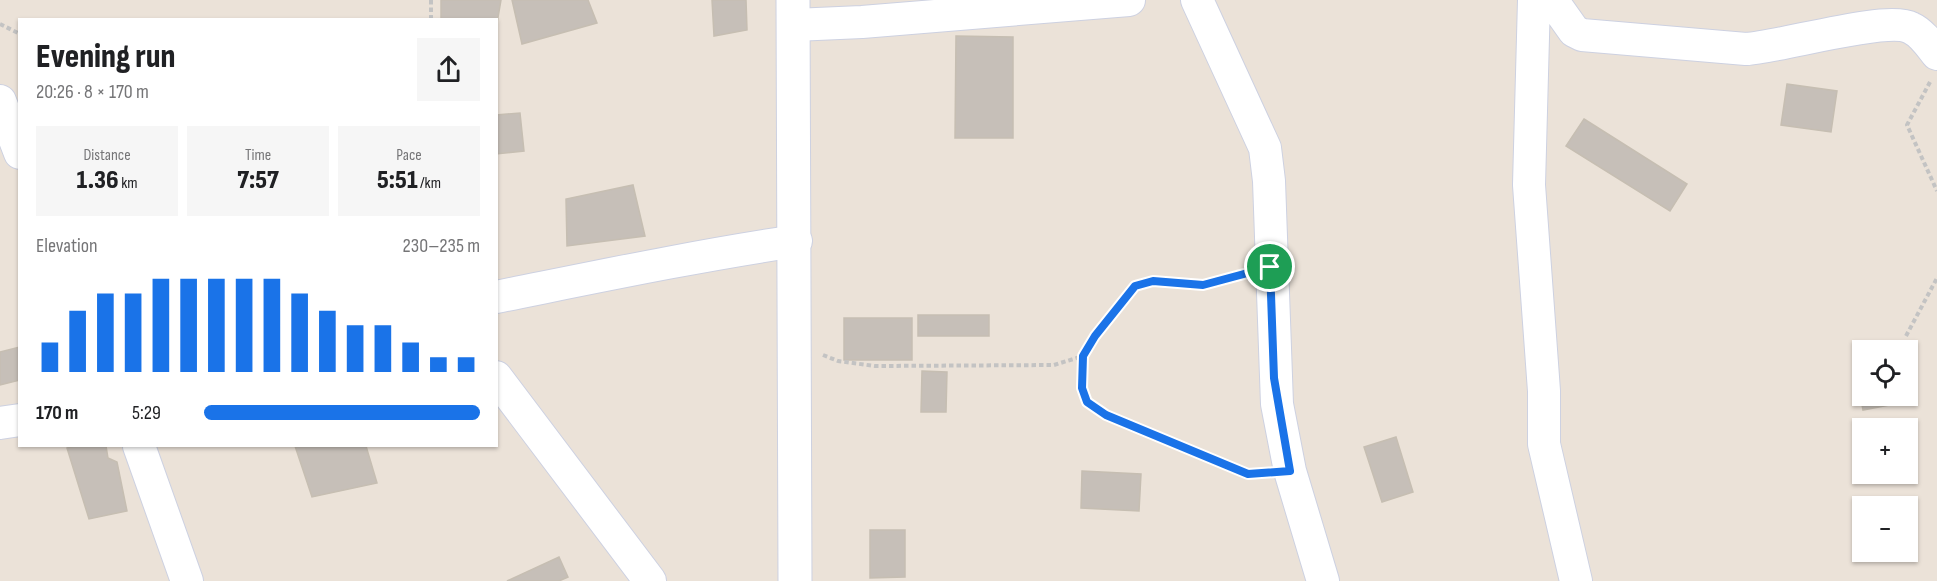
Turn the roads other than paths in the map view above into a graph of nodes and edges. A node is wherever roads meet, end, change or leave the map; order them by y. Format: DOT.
graph roads {
  1 [pos="1129,0"];
  2 [pos="1197,0"];
  3 [pos="1534,0"];
  4 [pos="1552,0"];
  5 [pos="794,12"];
  6 [pos="1935,66"];
  7 [pos="0,101"];
  8 [pos="18,148"];
  9 [pos="796,241"];
  10 [pos="498,297"];
  11 [pos="498,380"];
  12 [pos="18,420"];
  13 [pos="0,423"];
  14 [pos="139,447"];
  15 [pos="187,581"];
  16 [pos="650,581"];
  17 [pos="795,581"];
  18 [pos="1323,581"];
  19 [pos="1576,581"];
  1 -- 5 [label="street"];
  2 -- 18 [label="street"];
  3 -- 19 [label="street"];
  4 -- 6 [label="street"];
  5 -- 9 [label="street"];
  7 -- 8 [label="street"];
  9 -- 10 [label="street"];
  9 -- 17 [label="street"];
  11 -- 16 [label="street"];
  12 -- 13 [label="street"];
  14 -- 15 [label="street"];
}
